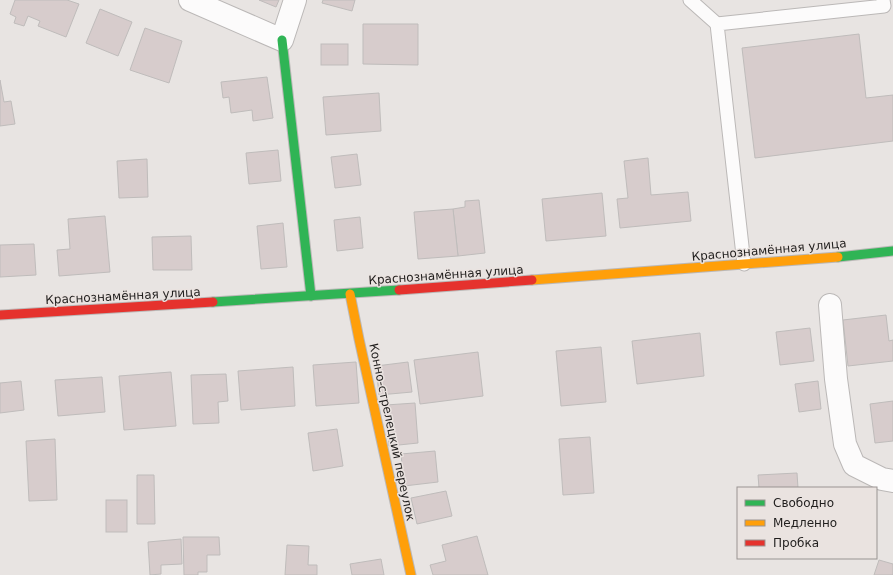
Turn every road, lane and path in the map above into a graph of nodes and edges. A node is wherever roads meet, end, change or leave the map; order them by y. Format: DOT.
graph roads {
  1 [pos="190,0"];
  2 [pos="295,0"];
  3 [pos="690,0"];
  4 [pos="883,0"];
  5 [pos="717,24"];
  6 [pos="282,40"];
  7 [pos="893,251"];
  8 [pos="744,264"];
  9 [pos="350,294"];
  10 [pos="311,296"];
  11 [pos="830,305"];
  12 [pos="0,315"];
  13 [pos="893,481"];
  14 [pos="411,575"];
  1 -- 6 [label="street"];
  2 -- 6 [label="street"];
  3 -- 5 [label="lane"];
  4 -- 5 [label="lane"];
  5 -- 8 [label="lane"];
  6 -- 10 [label="street"];
  7 -- 8 [label="street, Краснознамённая улица"];
  8 -- 9 [label="street, Краснознамённая улица"];
  9 -- 10 [label="street, Краснознамённая улица"];
  9 -- 14 [label="street, Конно-стрелецкий переулок"];
  10 -- 12 [label="street, Краснознамённая улица"];
  11 -- 13 [label="street"];
}
